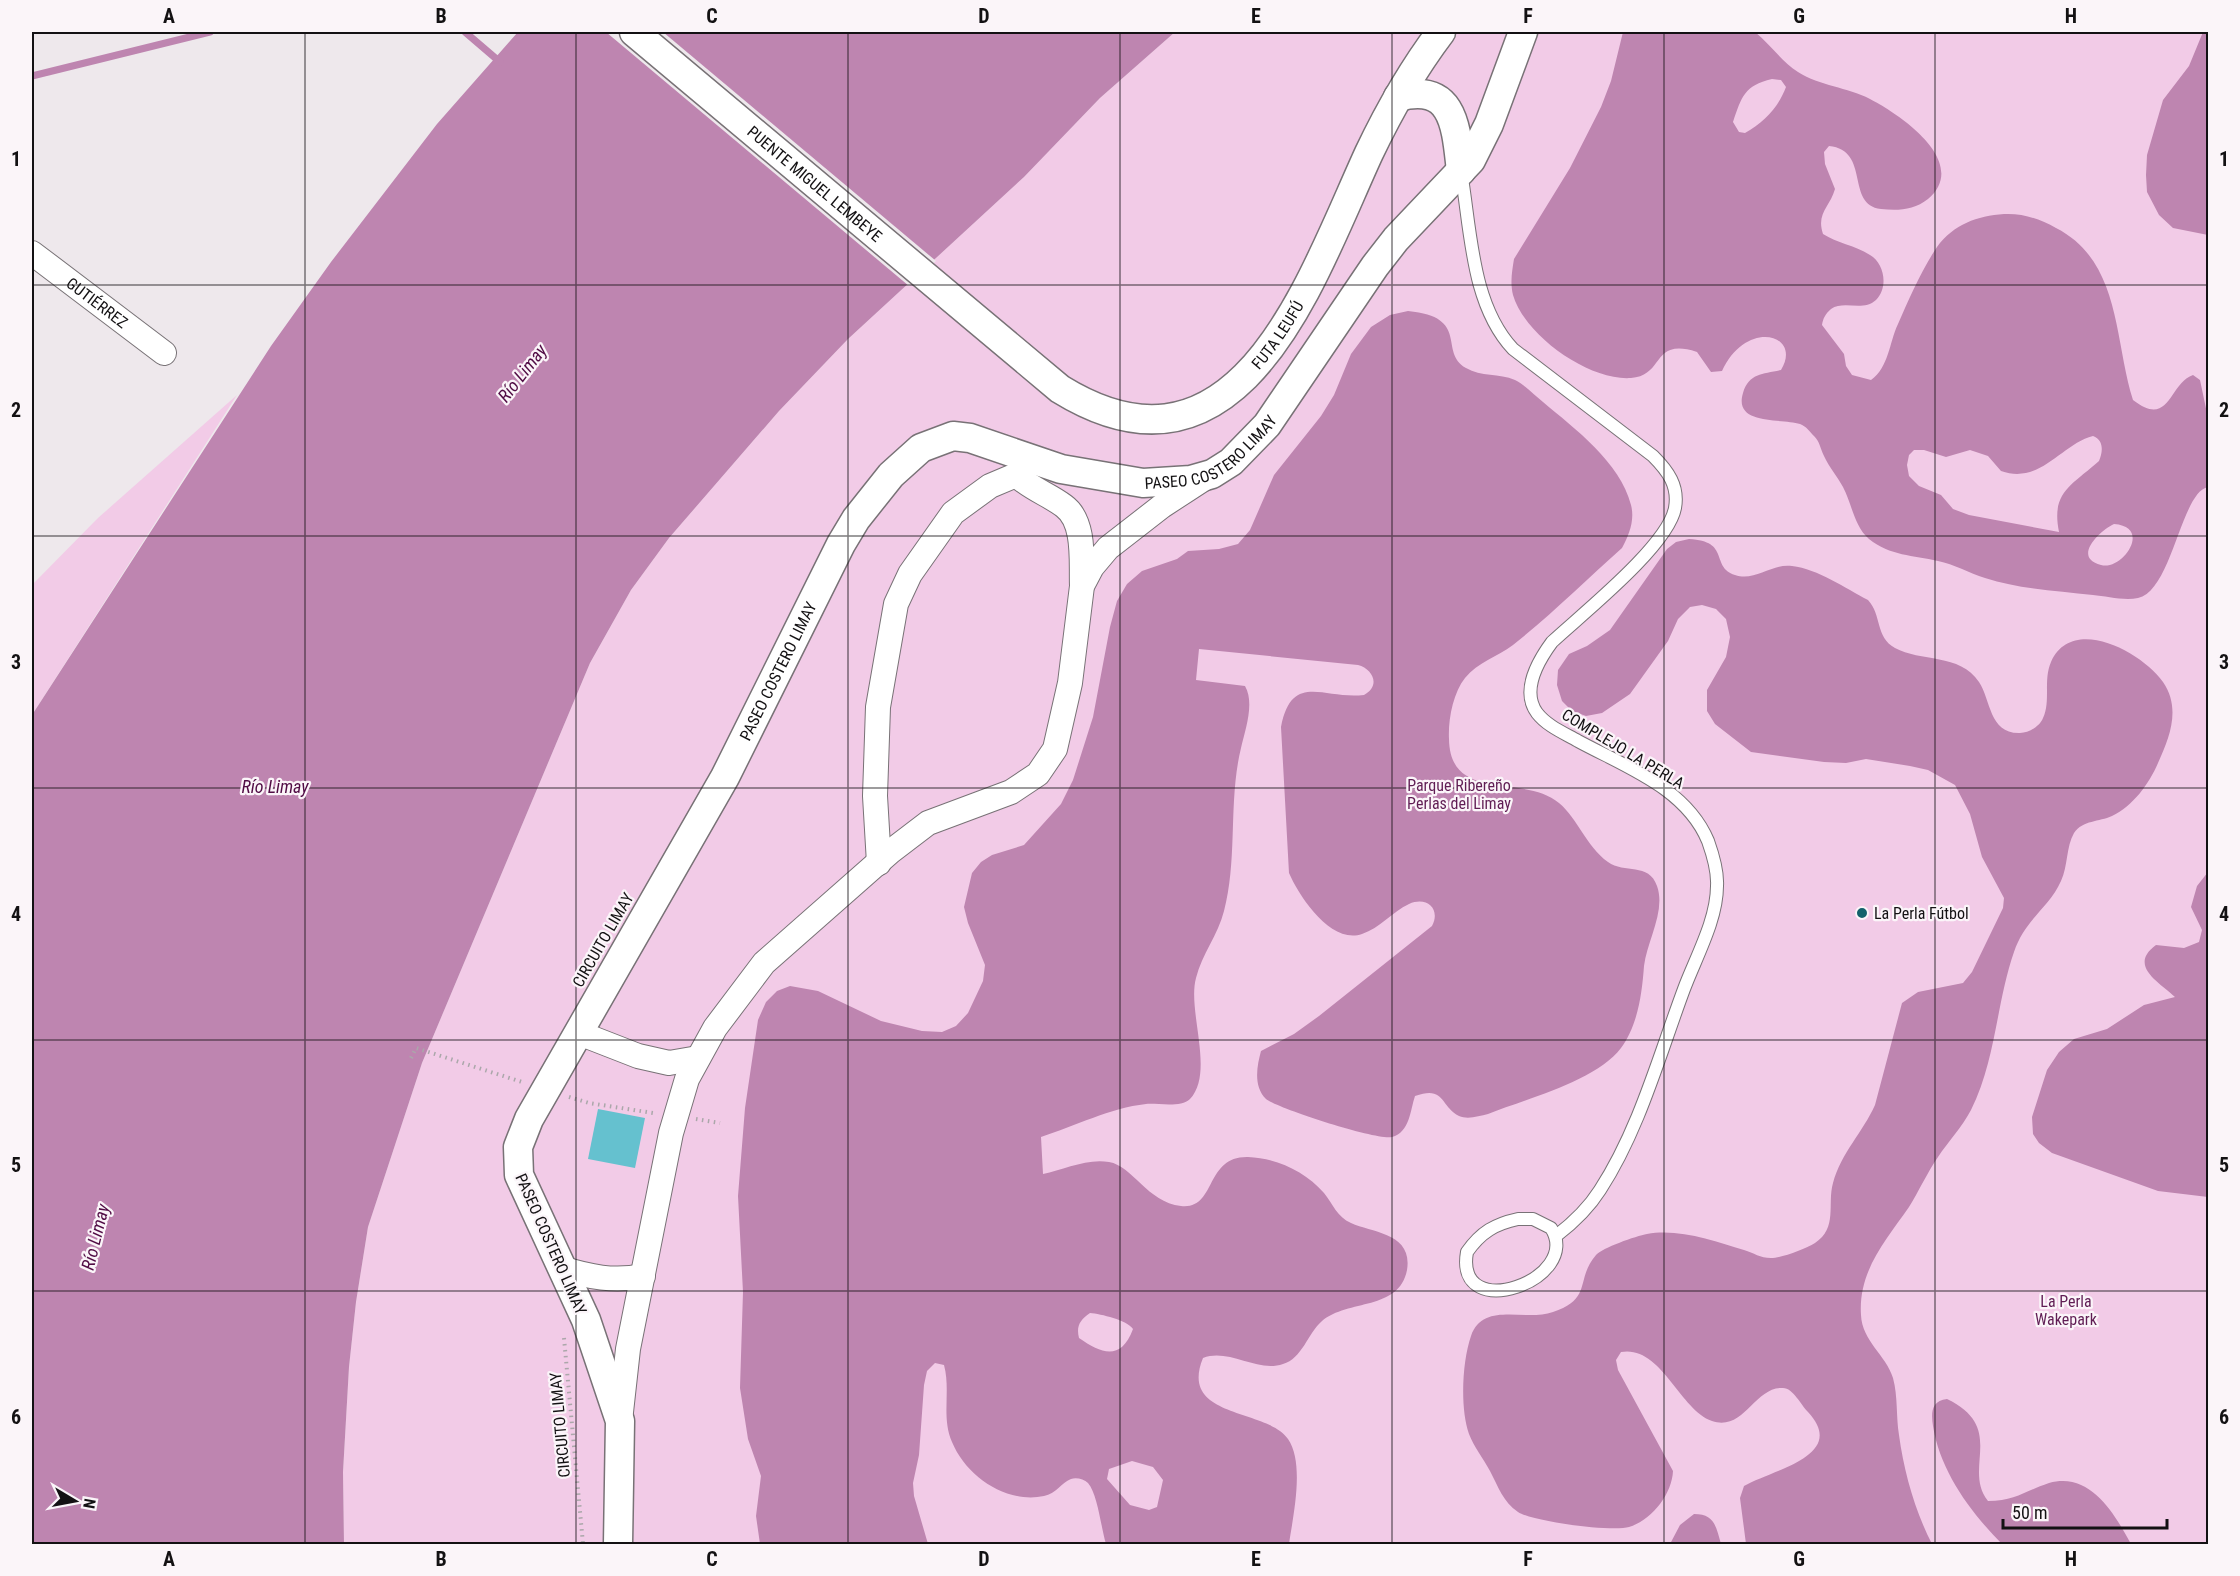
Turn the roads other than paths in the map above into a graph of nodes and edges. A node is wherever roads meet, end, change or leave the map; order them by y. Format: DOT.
graph roads {
  1 [pos="634,32"];
  2 [pos="1441,32"];
  3 [pos="1523,32"];
  4 [pos="1398,97"];
  5 [pos="1461,171"];
  6 [pos="32,253"];
  7 [pos="995,334"];
  8 [pos="164,353"];
  9 [pos="1022,467"];
  10 [pos="1212,474"];
  11 [pos="1082,586"];
  12 [pos="879,863"];
  13 [pos="579,1033"];
  14 [pos="698,1058"];
  15 [pos="1556,1236"];
  16 [pos="561,1268"];
  17 [pos="643,1276"];
  18 [pos="620,1421"];
  19 [pos="618,1545"];
  1 -- 7 [label="street, PUENTE MIGUEL LEMBEYE"];
  2 -- 4 [label="street, FUTA LEUFÚ"];
  3 -- 5 [label="street, PASEO COSTERO LIMAY"];
  4 -- 5 [label="street"];
  4 -- 7 [label="street, FUTA LEUFÚ"];
  5 -- 10 [label="street, PASEO COSTERO LIMAY"];
  5 -- 15 [label="lane, COMPLEJO LA PERLA"];
  6 -- 8 [label="street, GUTIÉRREZ"];
  9 -- 10 [label="street, PASEO COSTERO LIMAY"];
  9 -- 11 [label="street"];
  9 -- 12 [label="street"];
  9 -- 13 [label="street, PASEO COSTERO LIMAY"];
  10 -- 11 [label="street"];
  11 -- 12 [label="street"];
  12 -- 14 [label="street"];
  13 -- 14 [label="street"];
  13 -- 16 [label="street, PASEO COSTERO LIMAY"];
  14 -- 17 [label="street"];
  15 -- 15 [label="lane"];
  16 -- 17 [label="street"];
  16 -- 18 [label="street, PASEO COSTERO LIMAY"];
  17 -- 18 [label="street"];
  18 -- 19 [label="street, PASEO COSTERO LIMAY"];
}
